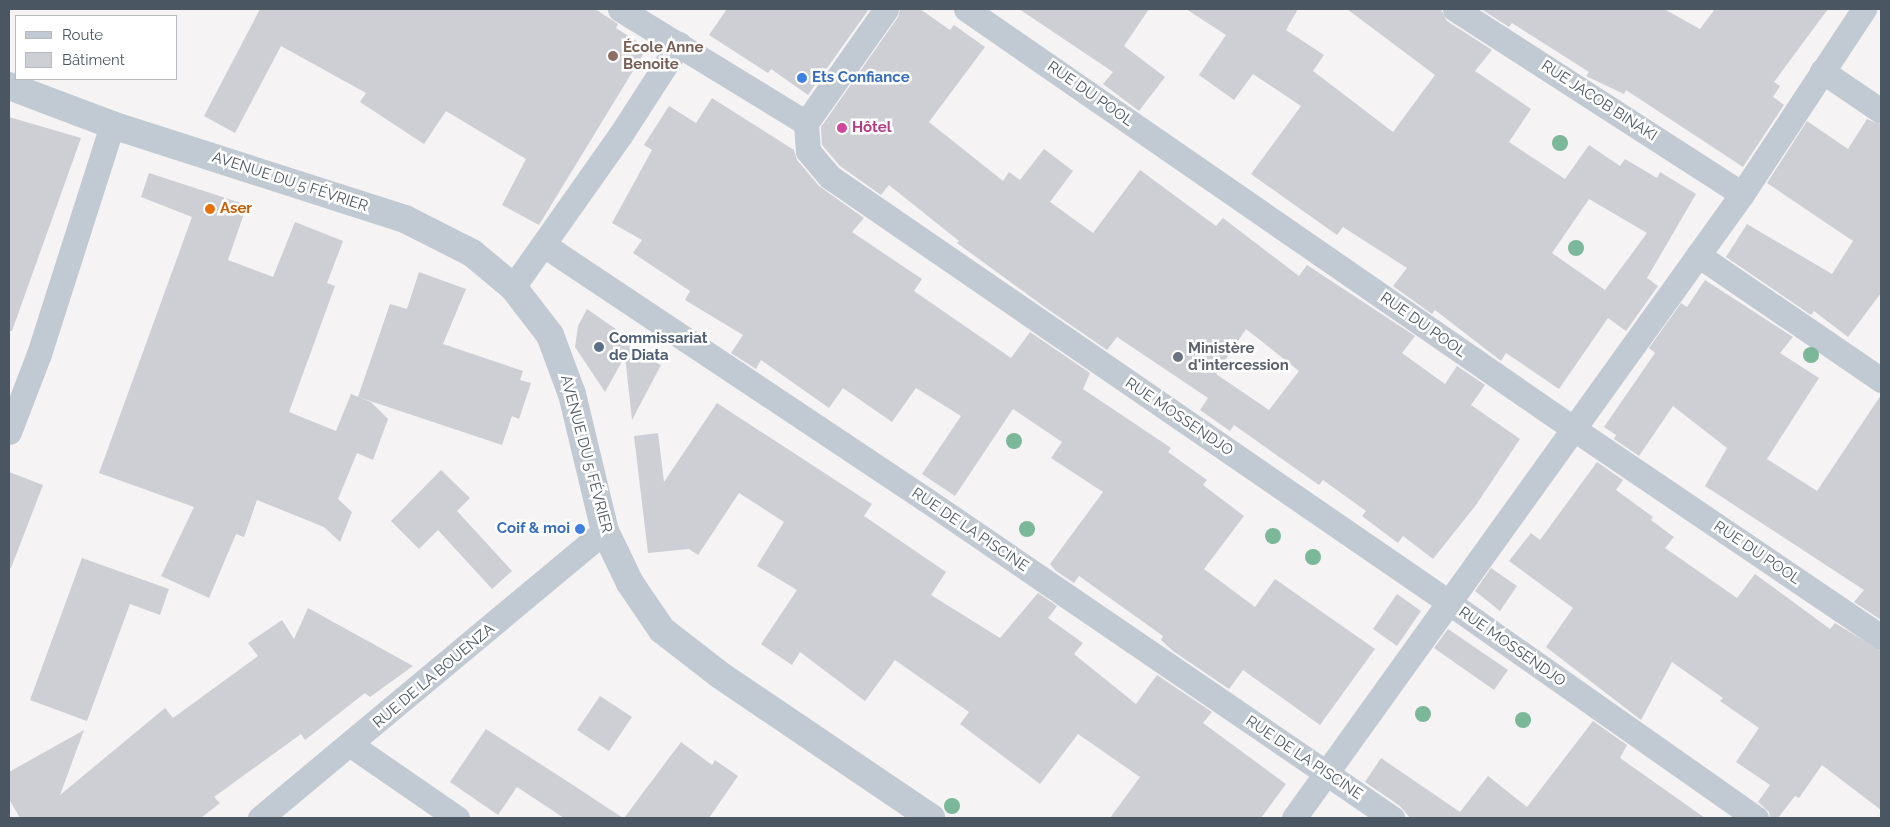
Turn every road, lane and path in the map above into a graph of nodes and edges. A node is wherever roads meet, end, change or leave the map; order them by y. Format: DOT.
graph roads {
  1 [pos="620,9"];
  2 [pos="886,9"];
  3 [pos="966,9"];
  4 [pos="1455,9"];
  5 [pos="1860,10"];
  6 [pos="679,44"];
  7 [pos="1822,71"];
  8 [pos="9,86"];
  9 [pos="1881,111"];
  10 [pos="806,123"];
  11 [pos="112,125"];
  12 [pos="1742,194"];
  13 [pos="544,245"];
  14 [pos="1698,255"];
  15 [pos="513,287"];
  16 [pos="1881,380"];
  17 [pos="1574,429"];
  18 [pos="9,432"];
  19 [pos="605,531"];
  20 [pos="1447,601"];
  21 [pos="1881,637"];
  22 [pos="351,745"];
  23 [pos="1327,773"];
  24 [pos="260,818"];
  25 [pos="457,818"];
  26 [pos="931,818"];
  27 [pos="1294,818"];
  28 [pos="1392,818"];
  29 [pos="1756,818"];
  1 -- 6 [label="street"];
  2 -- 10 [label="street"];
  3 -- 17 [label="street, RUE DU POOL"];
  4 -- 12 [label="street, RUE JACOB BINAKI"];
  5 -- 7 [label="street"];
  6 -- 10 [label="street"];
  6 -- 13 [label="street"];
  7 -- 9 [label="street"];
  7 -- 12 [label="street"];
  8 -- 11 [label="street, AVENUE DU 5 FÉVRIER"];
  10 -- 20 [label="street, RUE MOSSENDJO"];
  11 -- 15 [label="street, AVENUE DU 5 FÉVRIER"];
  11 -- 18 [label="street"];
  12 -- 14 [label="street"];
  13 -- 15 [label="street"];
  13 -- 23 [label="street, RUE DE LA PISCINE"];
  14 -- 16 [label="street"];
  14 -- 17 [label="street"];
  15 -- 19 [label="street, AVENUE DU 5 FÉVRIER"];
  17 -- 20 [label="street"];
  17 -- 21 [label="street, RUE DU POOL"];
  19 -- 22 [label="street, RUE DE LA BOUENZA"];
  19 -- 26 [label="street, AVENUE DU 5 FÉVRIER"];
  20 -- 23 [label="street"];
  20 -- 29 [label="street, RUE MOSSENDJO"];
  22 -- 24 [label="street, RUE DE LA BOUENZA"];
  22 -- 25 [label="street"];
  23 -- 27 [label="street"];
  23 -- 28 [label="street, RUE DE LA PISCINE"];
}
